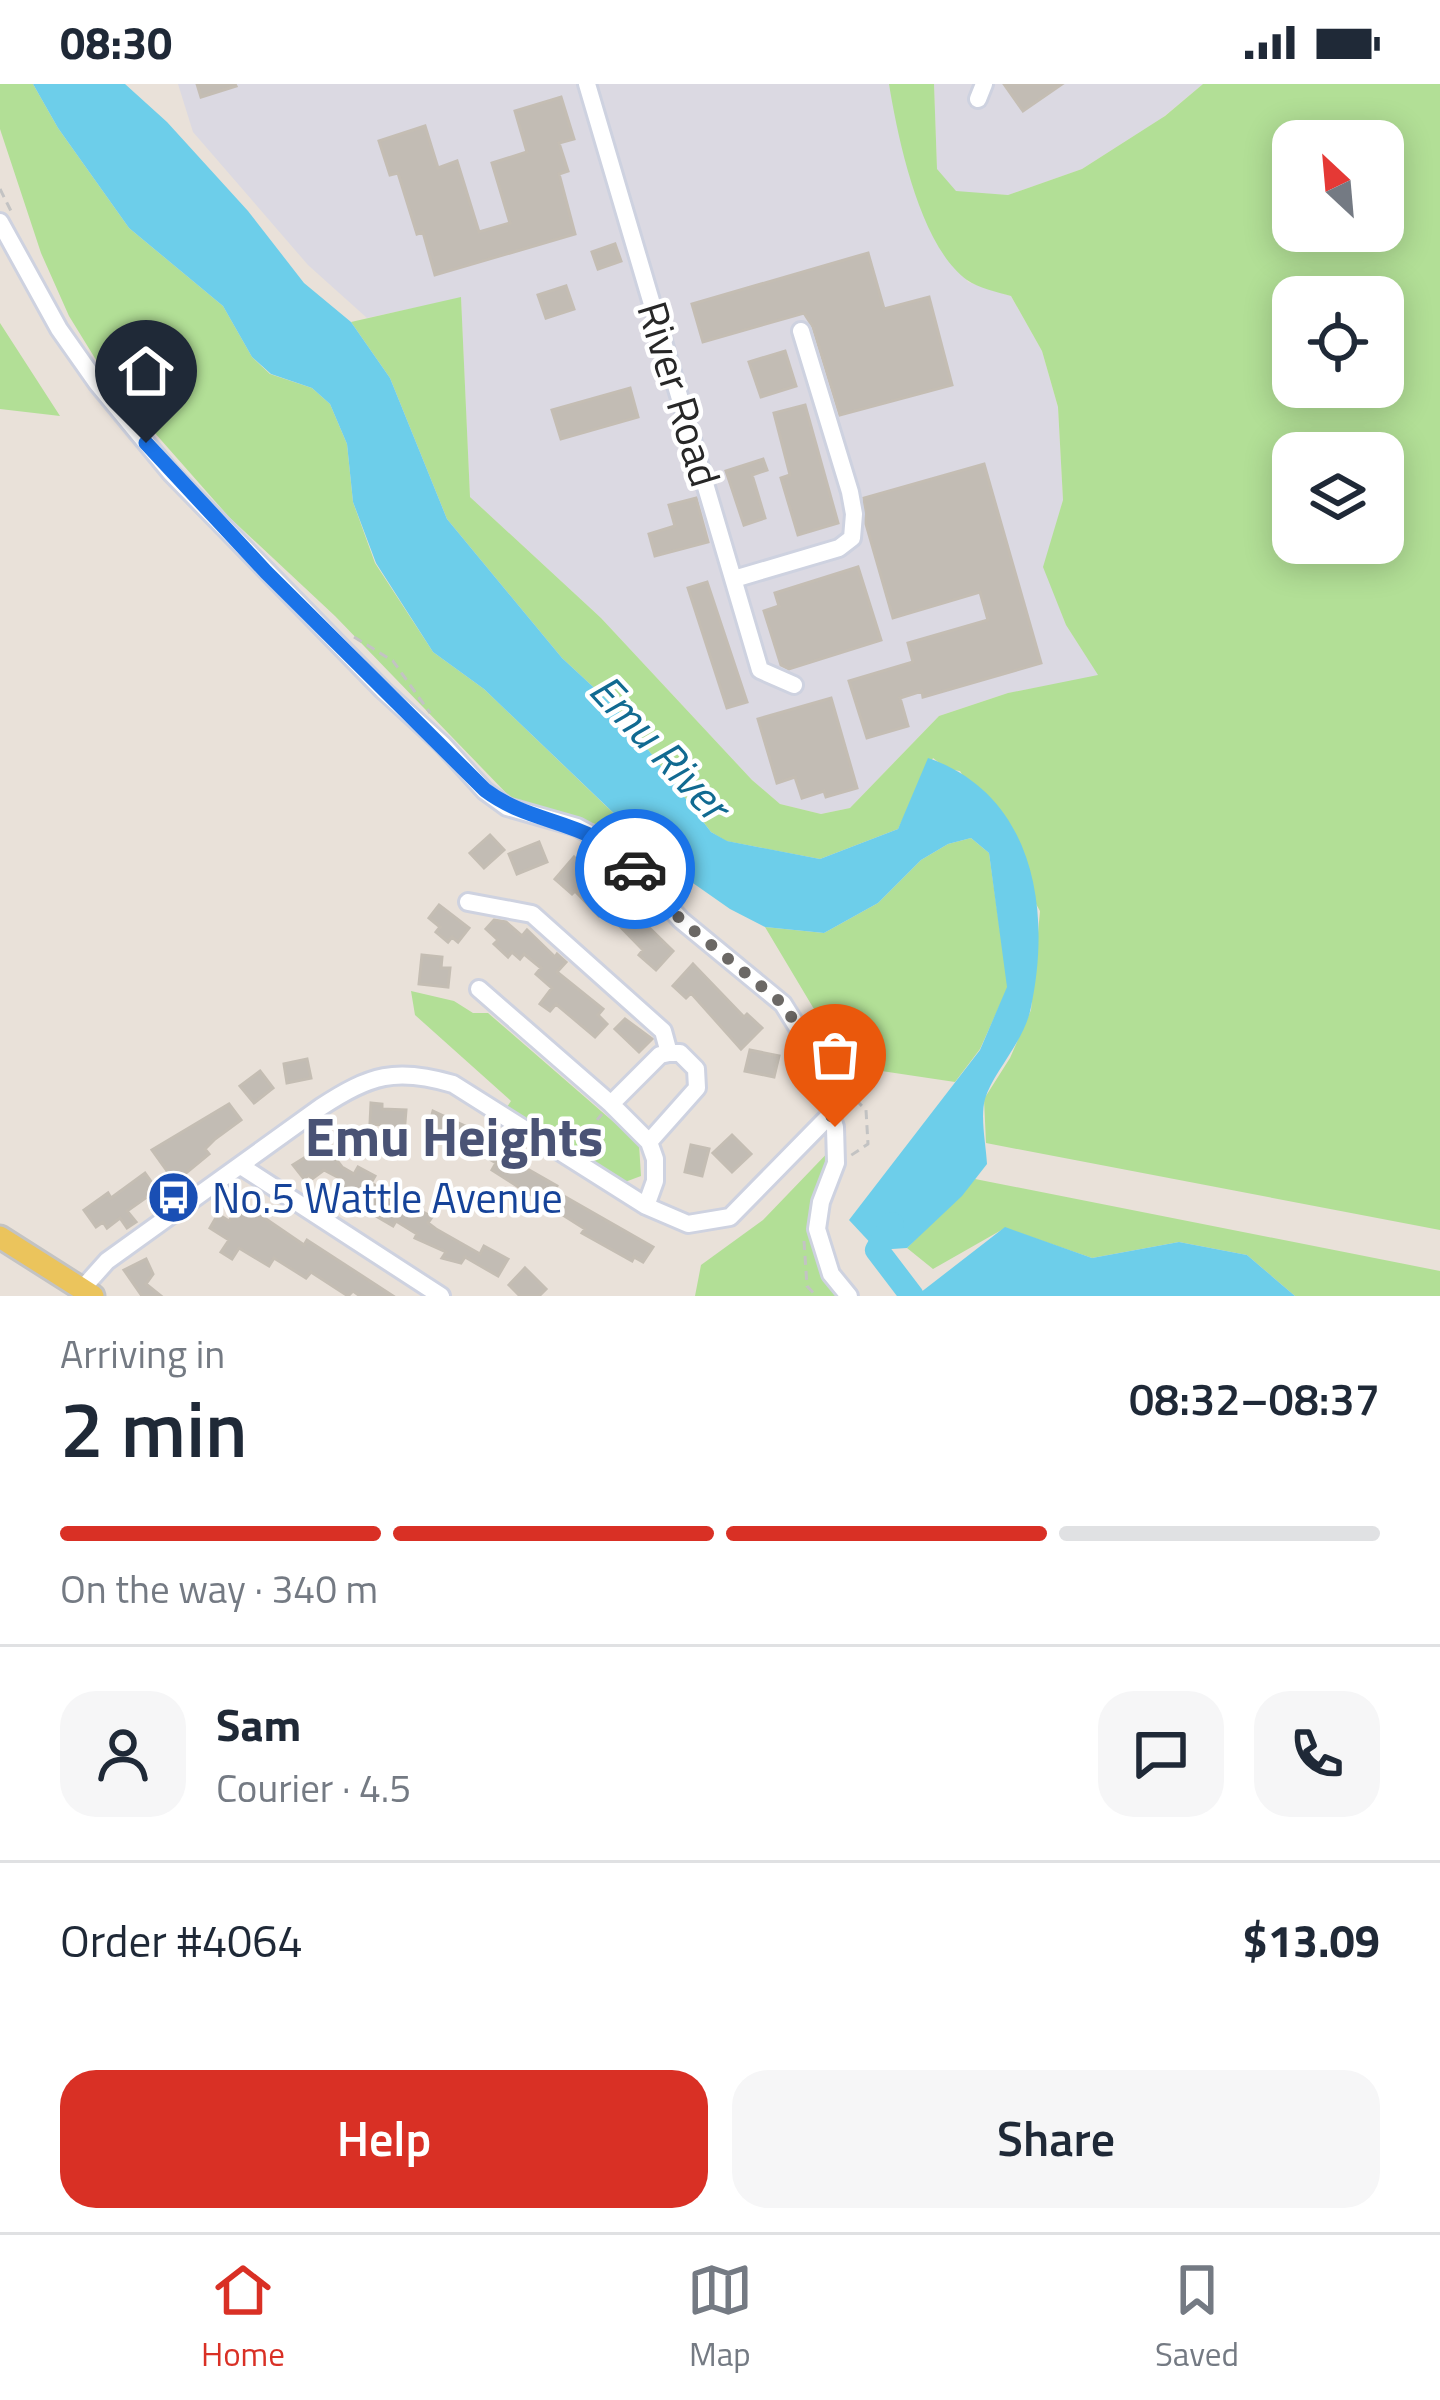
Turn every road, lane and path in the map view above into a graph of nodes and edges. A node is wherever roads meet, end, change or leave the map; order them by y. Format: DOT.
graph roads {
  1 [pos="587,84"];
  2 [pos="0,189"];
  3 [pos="9,224"];
  4 [pos="801,332"];
  5 [pos="734,579"];
  6 [pos="342,630"];
  7 [pos="794,685"];
  8 [pos="439,726"];
  9 [pos="468,902"];
  10 [pos="479,989"];
  11 [pos="669,1053"];
  12 [pos="831,1065"];
  13 [pos="605,1111"];
  14 [pos="831,1114"];
  15 [pos="586,1135"];
  16 [pos="650,1142"];
  17 [pos="836,1163"];
  18 [pos="241,1166"];
  19 [pos="646,1206"];
  20 [pos="0,1238"];
  21 [pos="804,1239"];
  22 [pos="88,1293"];
  23 [pos="442,1296"];
  24 [pos="815,1296"];
  25 [pos="849,1296"];
  1 -- 5 [label="street, River Road"];
  2 -- 3 [label="path"];
  3 -- 14 [label="street"];
  4 -- 5 [label="street"];
  5 -- 7 [label="street, River Road"];
  6 -- 8 [label="path"];
  9 -- 11 [label="street"];
  10 -- 13 [label="street"];
  11 -- 13 [label="street"];
  11 -- 16 [label="street"];
  12 -- 17 [label="path"];
  13 -- 15 [label="path"];
  13 -- 16 [label="street"];
  14 -- 17 [label="street"];
  14 -- 19 [label="street"];
  16 -- 19 [label="street"];
  17 -- 25 [label="street"];
  18 -- 19 [label="street"];
  18 -- 22 [label="street"];
  18 -- 23 [label="street"];
  20 -- 22 [label="main road"];
  21 -- 24 [label="path"];
}
